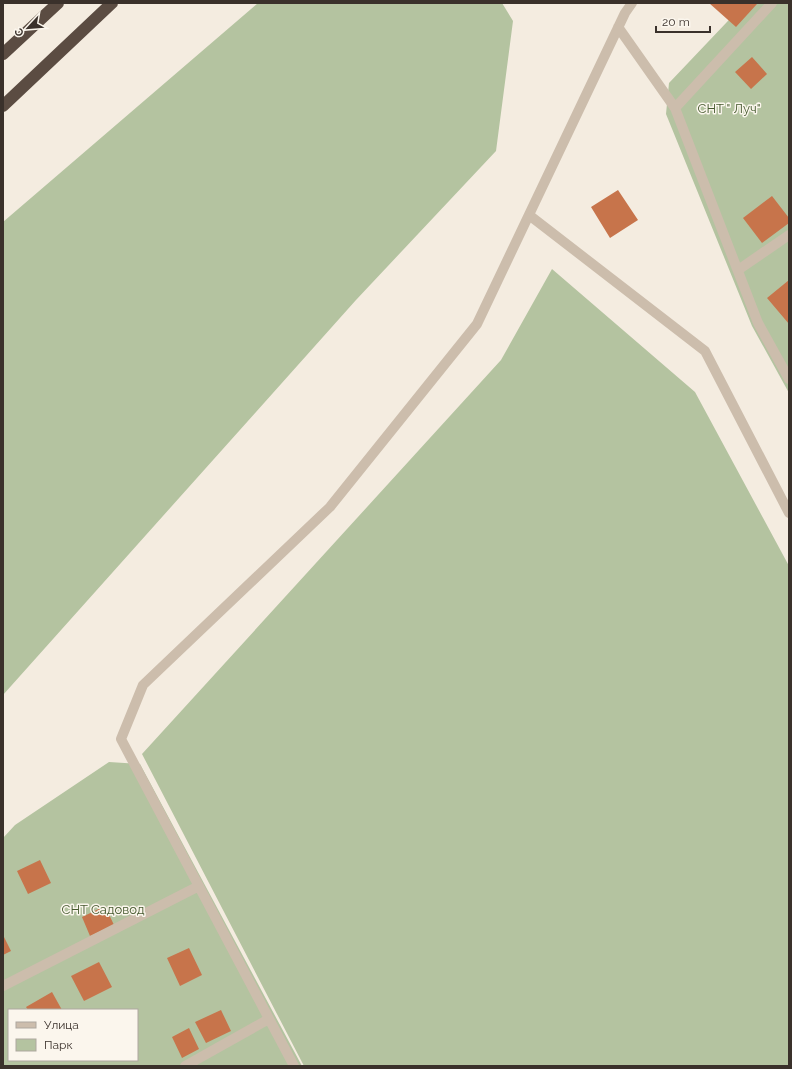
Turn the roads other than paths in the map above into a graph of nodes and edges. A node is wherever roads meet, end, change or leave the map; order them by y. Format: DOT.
graph roads {
  1 [pos="58,3"];
  2 [pos="112,3"];
  3 [pos="632,3"];
  4 [pos="772,3"];
  5 [pos="618,27"];
  6 [pos="3,54"];
  7 [pos="3,106"];
  8 [pos="675,108"];
  9 [pos="529,215"];
  10 [pos="789,235"];
  11 [pos="738,270"];
  12 [pos="789,379"];
  13 [pos="789,513"];
  14 [pos="199,886"];
  15 [pos="3,986"];
  16 [pos="269,1019"];
  17 [pos="185,1066"];
  18 [pos="294,1066"];
  1 -- 6 [label="highway"];
  2 -- 7 [label="highway"];
  3 -- 5 [label="street"];
  4 -- 8 [label="street"];
  5 -- 8 [label="street"];
  5 -- 9 [label="street"];
  8 -- 11 [label="street"];
  9 -- 13 [label="street"];
  9 -- 14 [label="street"];
  10 -- 11 [label="street"];
  11 -- 12 [label="street"];
  14 -- 15 [label="street"];
  14 -- 16 [label="street"];
  16 -- 17 [label="street"];
  16 -- 18 [label="street"];
}
